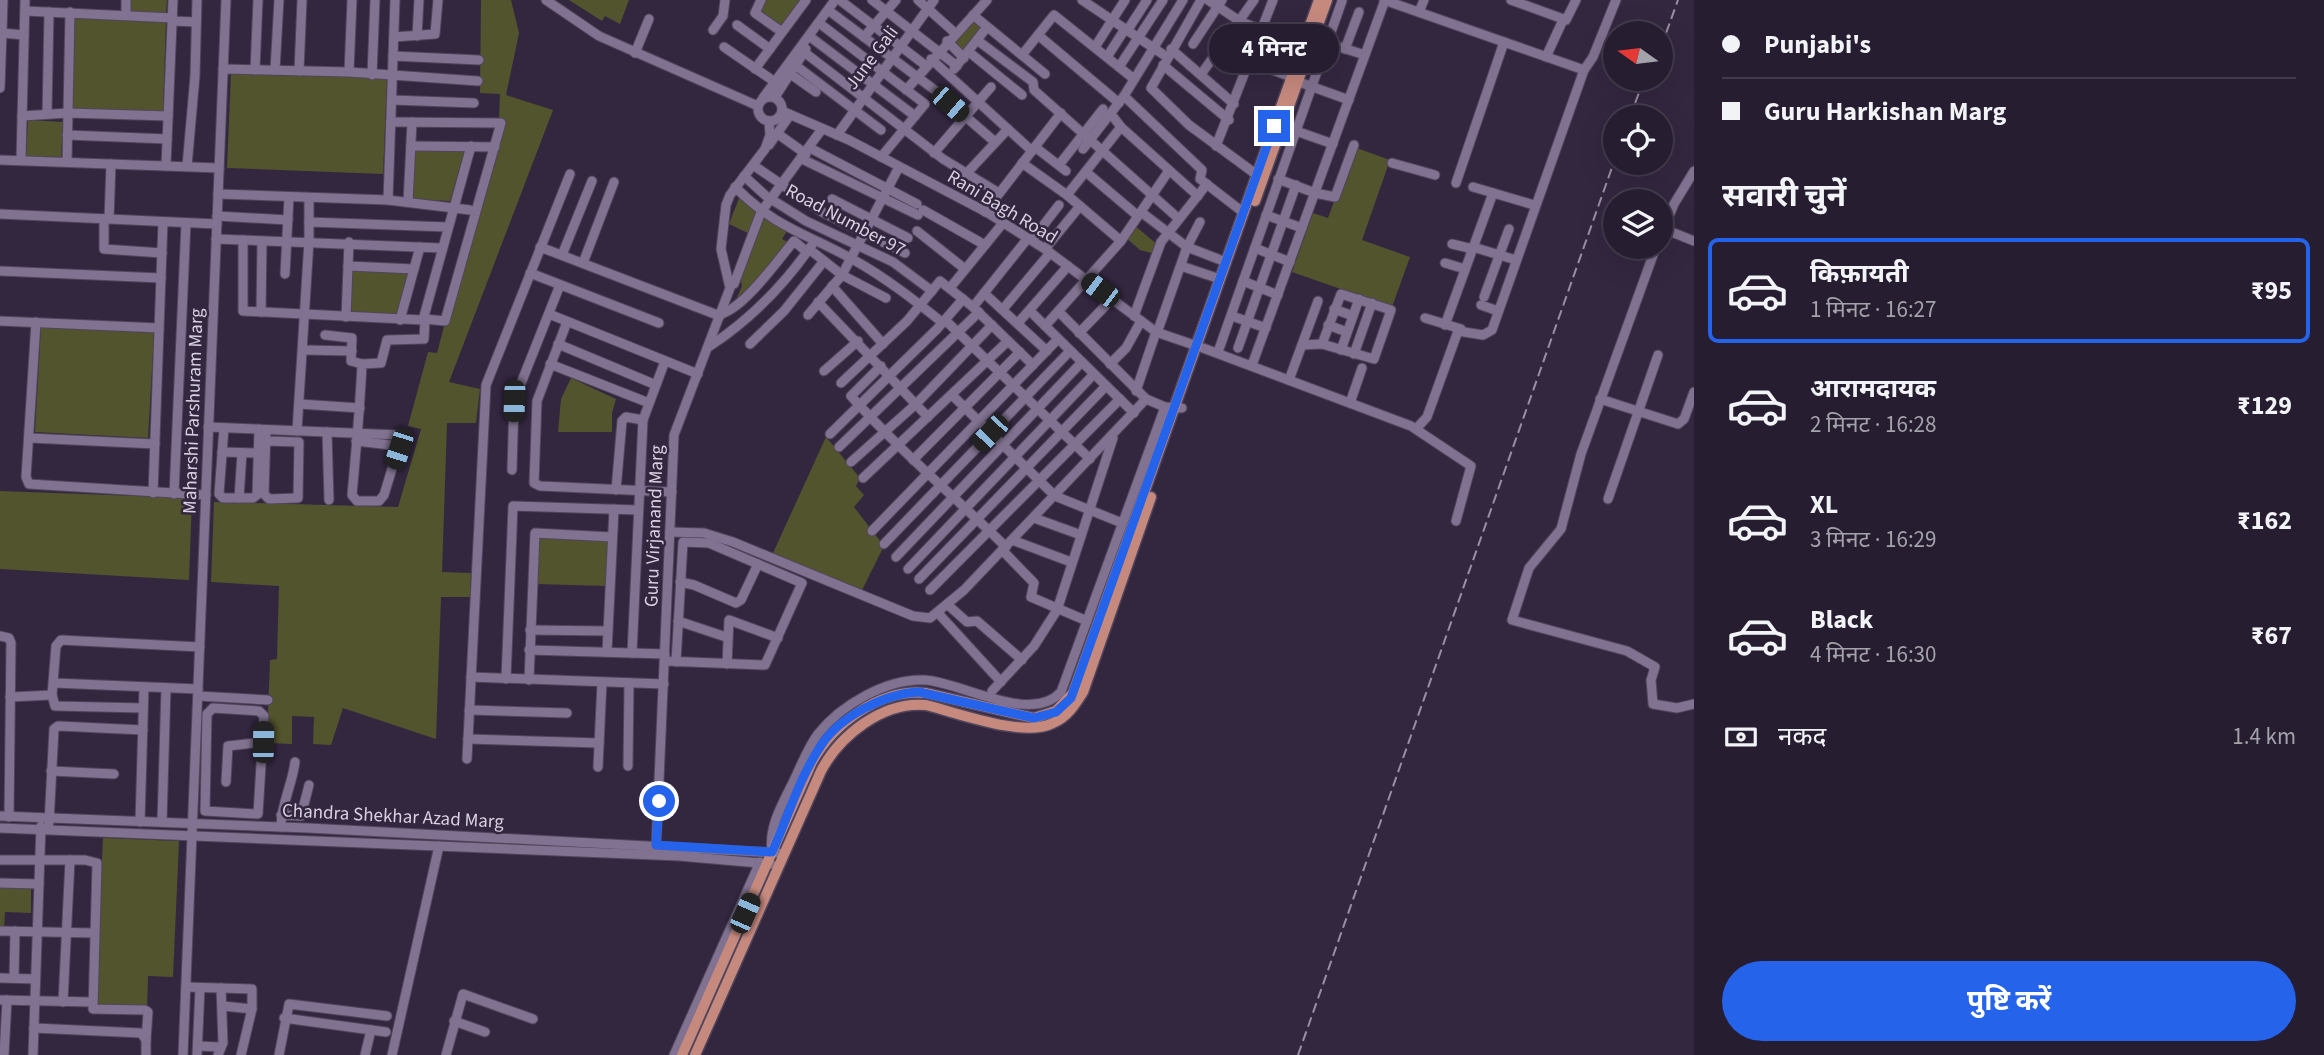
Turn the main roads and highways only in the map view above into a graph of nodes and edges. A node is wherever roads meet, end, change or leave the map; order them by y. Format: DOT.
graph roads {
  1 [pos="1318,0"];
  2 [pos="1327,0"];
  3 [pos="1295,80"];
  4 [pos="1200,347"];
  5 [pos="1174,407"];
  6 [pos="682,1055"];
  7 [pos="695,1055"];
  1 -- 3 [label="main road"];
  2 -- 3 [label="main road"];
  3 -- 4 [label="main road"];
  3 -- 4 [label="main road"];
  4 -- 5 [label="main road"];
  5 -- 6 [label="main road"];
  5 -- 7 [label="main road"];
}
